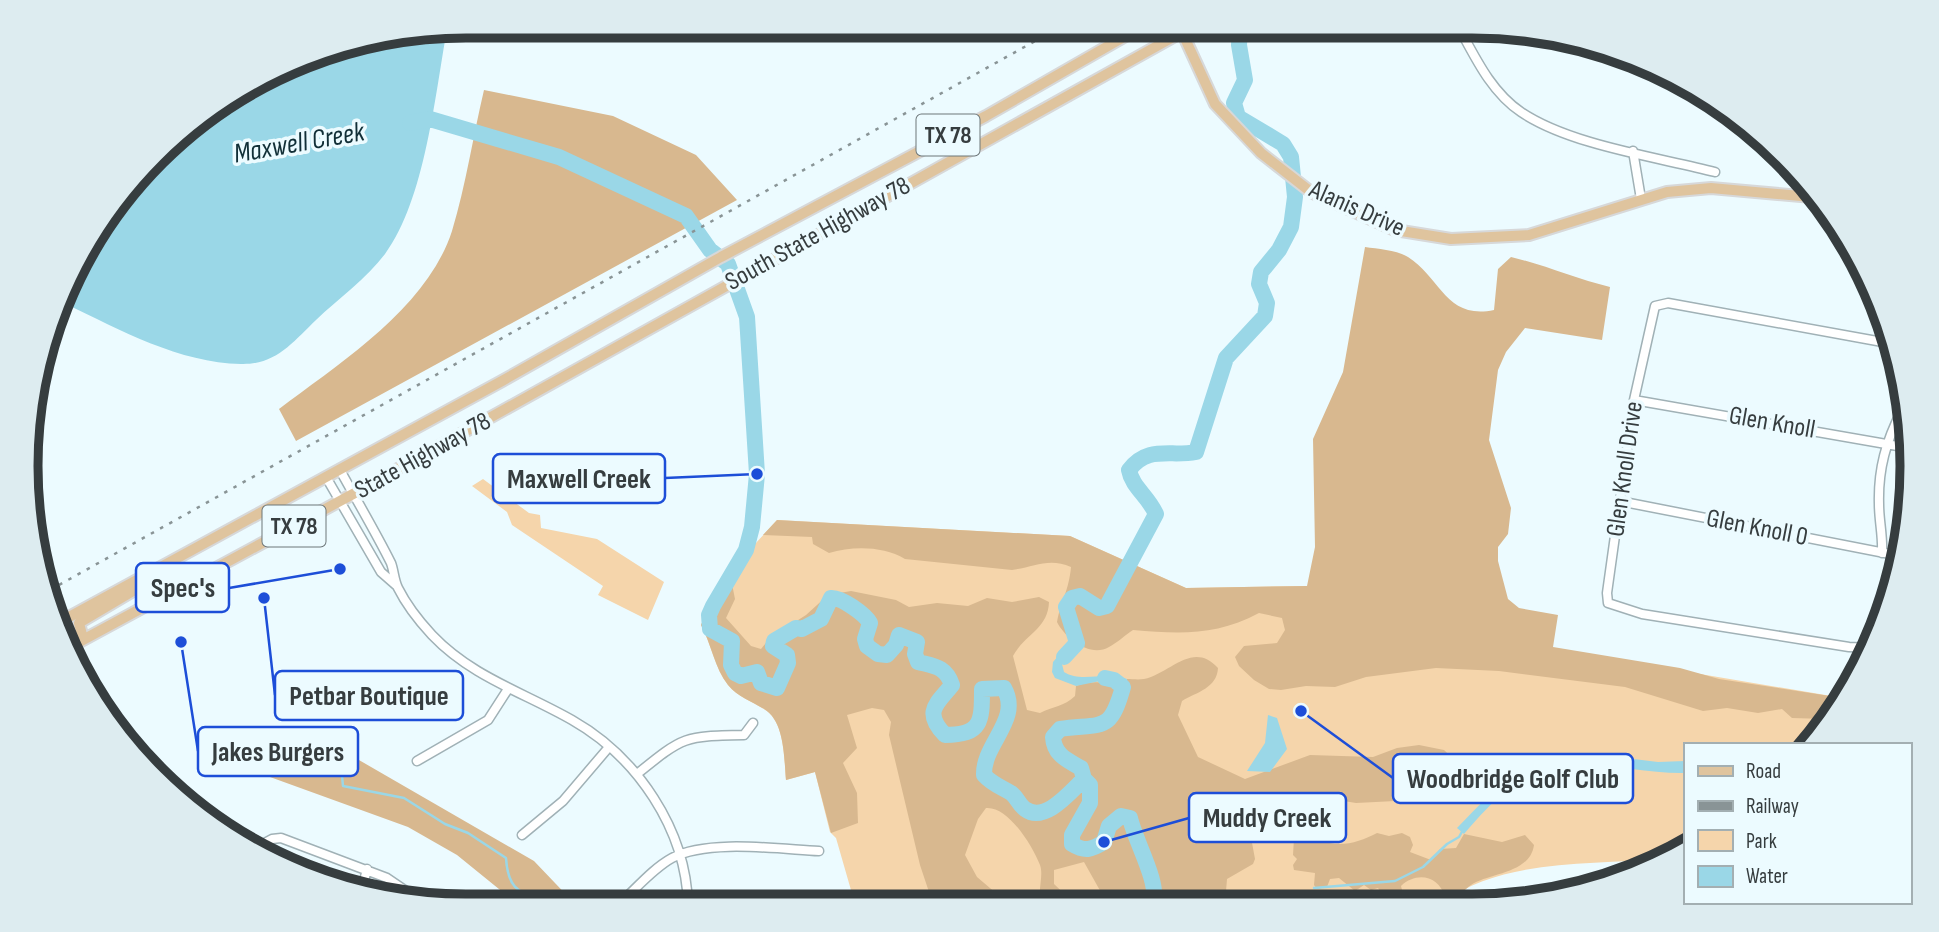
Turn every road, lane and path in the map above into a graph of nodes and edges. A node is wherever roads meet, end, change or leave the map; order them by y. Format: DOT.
graph roads {
  1 [pos="1122,38"];
  2 [pos="1164,38"];
  3 [pos="1184,38"];
  4 [pos="1465,38"];
  5 [pos="1633,151"];
  6 [pos="1715,172"];
  7 [pos="1802,194"];
  8 [pos="1642,199"];
  9 [pos="1882,342"];
  10 [pos="502,381"];
  11 [pos="1634,400"];
  12 [pos="518,402"];
  13 [pos="1898,418"];
  14 [pos="1885,443"];
  15 [pos="1900,446"];
  16 [pos="340,470"];
  17 [pos="326,477"];
  18 [pos="353,494"];
  19 [pos="340,501"];
  20 [pos="1619,501"];
  21 [pos="382,548"];
  22 [pos="1882,553"];
  23 [pos="370,554"];
  24 [pos="1891,554"];
  25 [pos="148,574"];
  26 [pos="397,586"];
  27 [pos="67,618"];
  28 [pos="83,639"];
  29 [pos="77,643"];
  30 [pos="1859,648"];
  31 [pos="509,689"];
  32 [pos="753,723"];
  33 [pos="609,747"];
  34 [pos="417,761"];
  35 [pos="637,774"];
  36 [pos="522,835"];
  37 [pos="265,843"];
  38 [pos="819,851"];
  39 [pos="680,855"];
  40 [pos="366,869"];
  41 [pos="364,881"];
  42 [pos="403,889"];
  43 [pos="630,894"];
  44 [pos="686,894"];
  1 -- 10 [label="main road, South State Highway 78 / TX 78"];
  2 -- 12 [label="main road, South State Highway 78 / TX 78"];
  3 -- 8 [label="main road, Alanis Drive"];
  4 -- 5 [label="street"];
  5 -- 6 [label="street"];
  5 -- 8 [label="street"];
  7 -- 8 [label="main road, Alanis Drive"];
  9 -- 11 [label="street, Glen Knoll Drive"];
  10 -- 16 [label="main road, State Highway 78 / TX 78"];
  11 -- 14 [label="street, Glen Knoll"];
  11 -- 20 [label="street, Glen Knoll Drive"];
  12 -- 18 [label="main road, State Highway 78 / TX 78"];
  13 -- 14 [label="street"];
  14 -- 15 [label="street, Glen Knoll"];
  14 -- 22 [label="street"];
  16 -- 17 [label="main road, State Highway 78 / TX 78"];
  16 -- 18 [label="street"];
  17 -- 19 [label="street"];
  17 -- 25 [label="main road, State Highway 78 / TX 78"];
  18 -- 19 [label="main road, State Highway 78 / TX 78"];
  18 -- 21 [label="street"];
  19 -- 23 [label="street"];
  19 -- 28 [label="main road, State Highway 78 / TX 78"];
  20 -- 22 [label="street, Glen Knoll 0"];
  20 -- 30 [label="street, Glen Knoll Drive"];
  21 -- 23 [label="street"];
  21 -- 26 [label="street"];
  22 -- 24 [label="street, Glen Knoll 0"];
  23 -- 26 [label="street"];
  25 -- 27 [label="main road, State Highway 78 / TX 78"];
  25 -- 28 [label="main road"];
  26 -- 31 [label="street"];
  28 -- 29 [label="main road, State Highway 78 / TX 78"];
  31 -- 33 [label="street"];
  31 -- 34 [label="street"];
  32 -- 35 [label="street"];
  33 -- 35 [label="street"];
  33 -- 36 [label="street"];
  35 -- 39 [label="street"];
  37 -- 40 [label="street"];
  38 -- 39 [label="street"];
  39 -- 43 [label="street"];
  39 -- 44 [label="street"];
  40 -- 41 [label="street"];
  40 -- 42 [label="street"];
}
